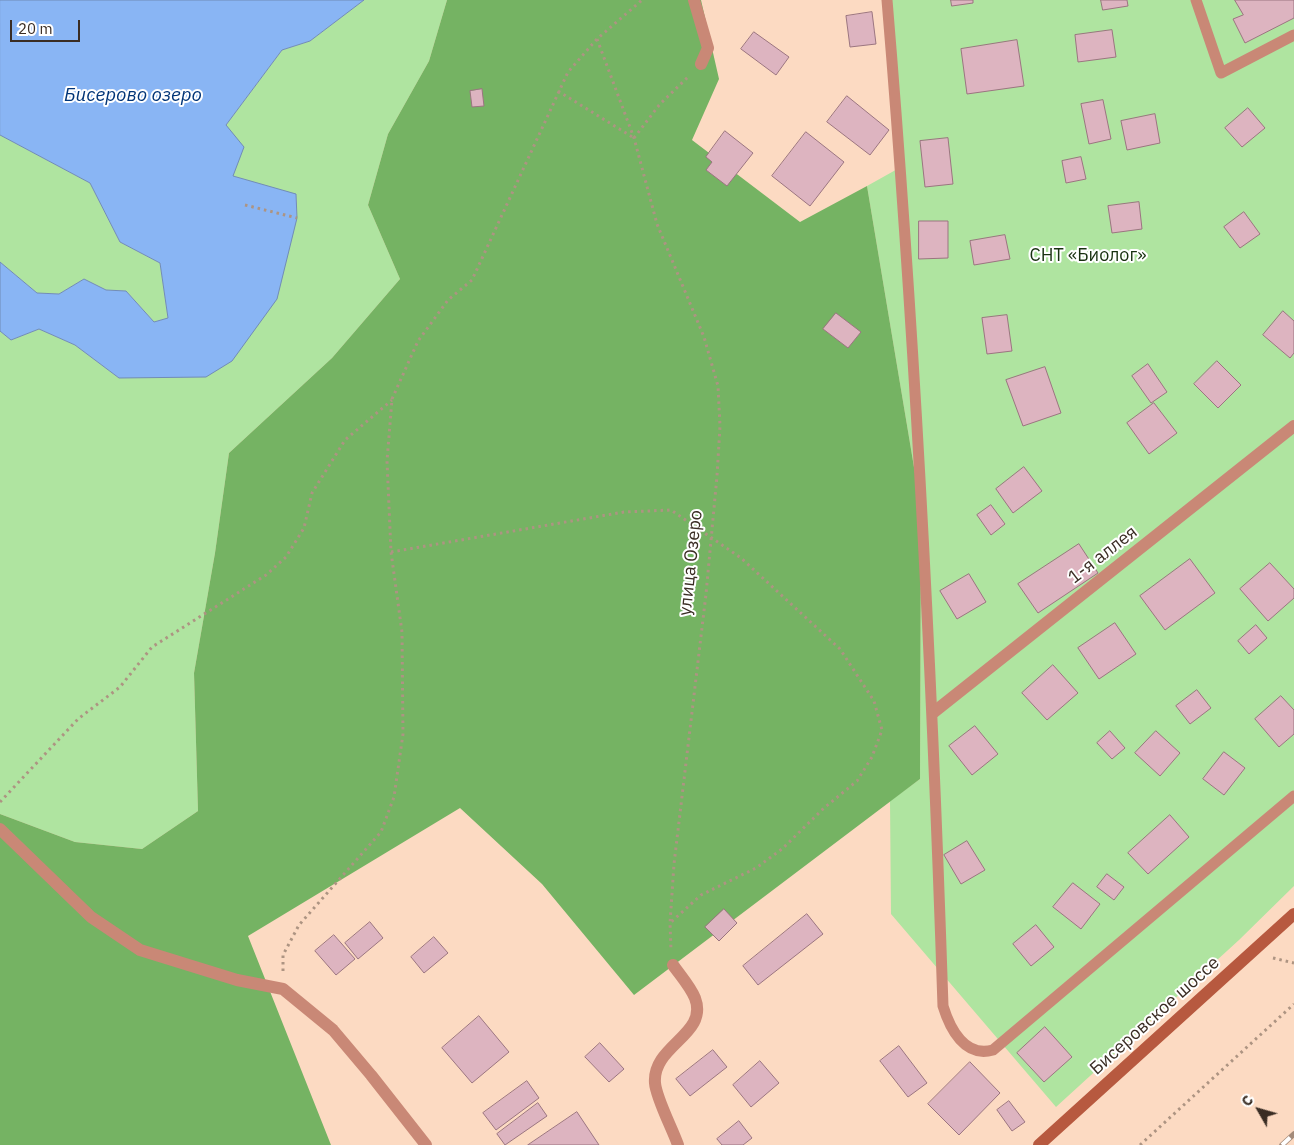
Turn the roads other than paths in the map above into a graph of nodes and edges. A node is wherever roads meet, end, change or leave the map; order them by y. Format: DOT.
graph roads {
  1 [pos="694,0"];
  2 [pos="887,0"];
  3 [pos="1196,0"];
  4 [pos="1294,35"];
  5 [pos="701,64"];
  6 [pos="1294,426"];
  7 [pos="934,712"];
  8 [pos="1294,796"];
  9 [pos="0,829"];
  10 [pos="1294,914"];
  11 [pos="673,965"];
  12 [pos="426,1145"];
  13 [pos="678,1145"];
  14 [pos="1039,1145"];
  1 -- 5 [label="street"];
  2 -- 7 [label="lane"];
  3 -- 4 [label="lane"];
  6 -- 7 [label="street, 1-я аллея"];
  7 -- 8 [label="lane"];
  9 -- 12 [label="street"];
  10 -- 14 [label="main road, Бисеровское шоссе"];
  11 -- 13 [label="street"];
}
